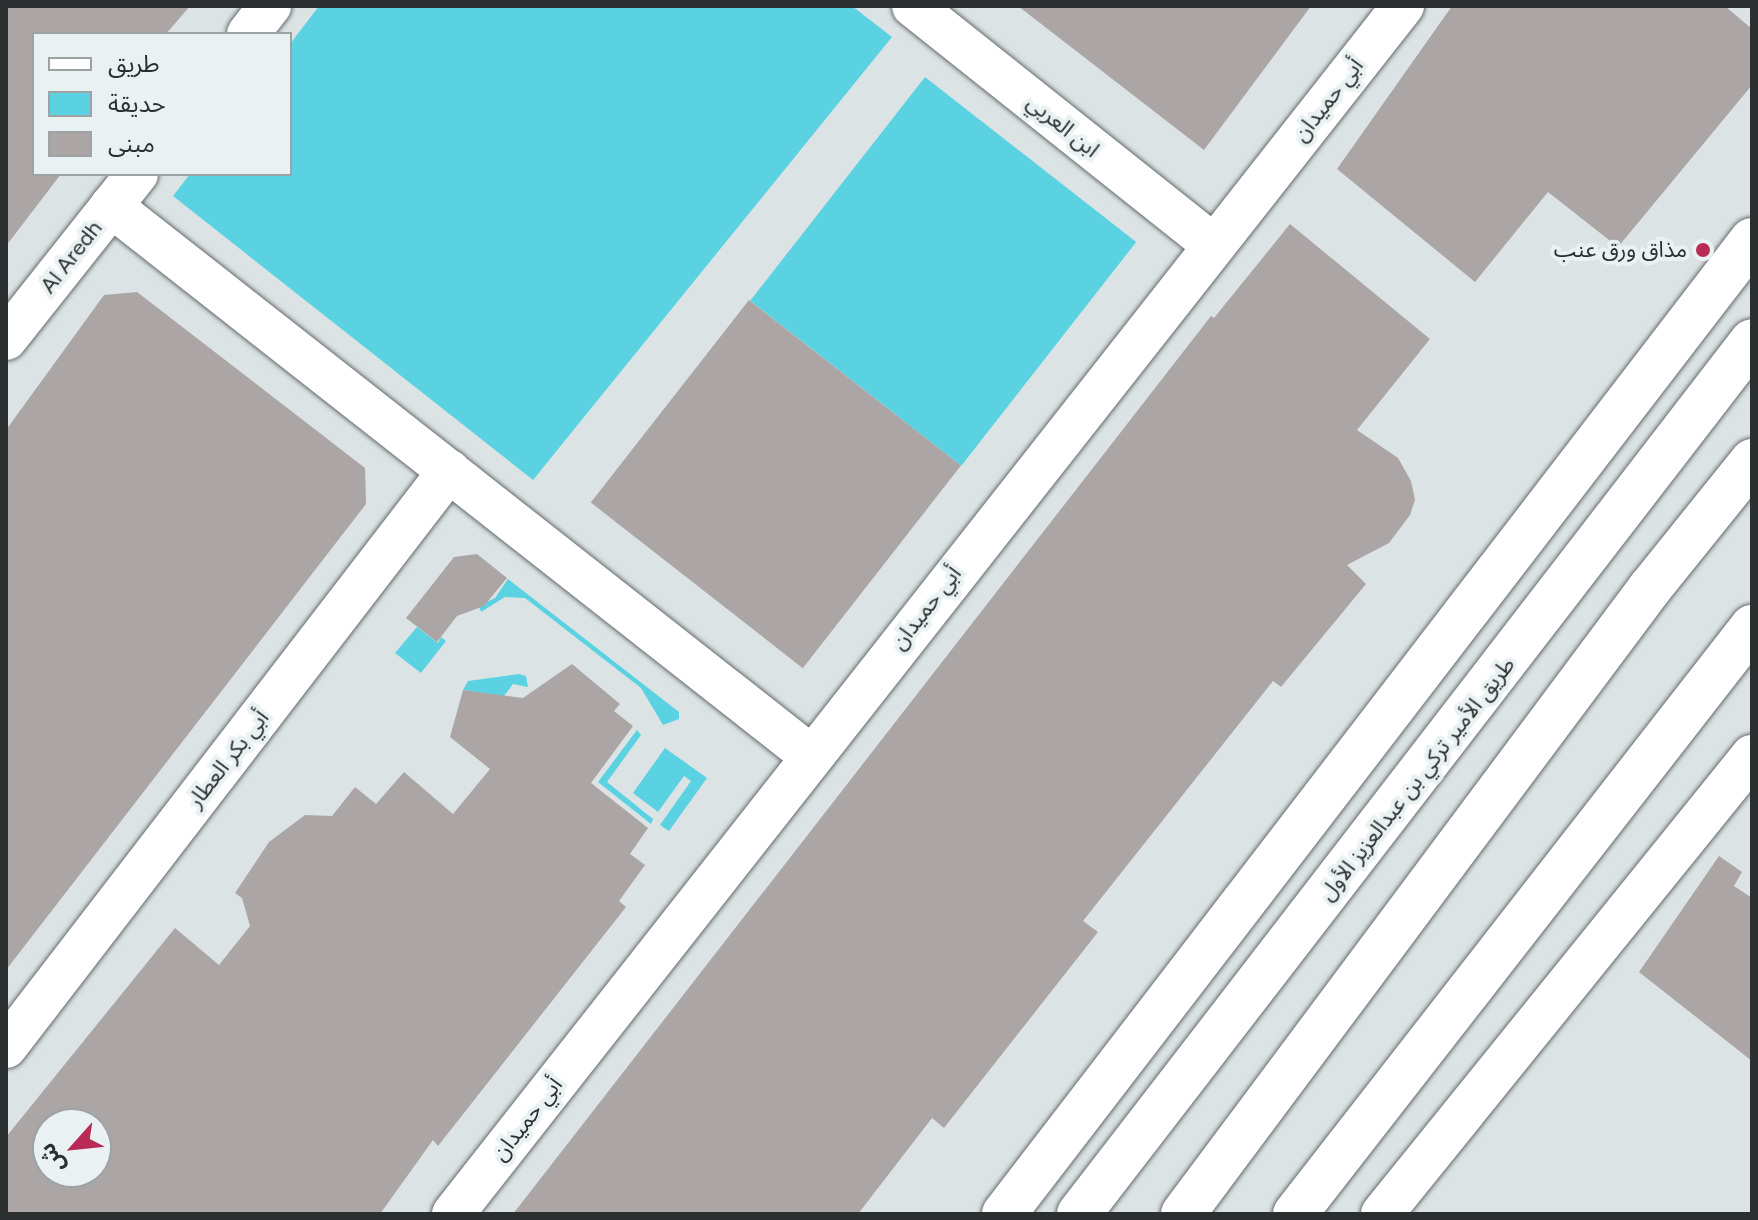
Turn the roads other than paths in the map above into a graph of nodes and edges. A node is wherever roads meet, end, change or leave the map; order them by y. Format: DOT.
graph roads {
  1 [pos="270,6"];
  2 [pos="913,6"];
  3 [pos="1403,6"];
  4 [pos="250,32"];
  5 [pos="135,176"];
  6 [pos="111,206"];
  7 [pos="1752,240"];
  8 [pos="1213,245"];
  9 [pos="6,339"];
  10 [pos="1752,341"];
  11 [pos="1752,461"];
  12 [pos="449,471"];
  13 [pos="1752,627"];
  14 [pos="810,755"];
  15 [pos="1752,756"];
  16 [pos="6,1047"];
  17 [pos="453,1214"];
  18 [pos="1004,1214"];
  19 [pos="1079,1214"];
  20 [pos="1183,1214"];
  21 [pos="1295,1214"];
  22 [pos="1382,1214"];
  1 -- 4 [label="street"];
  2 -- 8 [label="street, ابن العربي"];
  3 -- 8 [label="street, أبي حميدان"];
  5 -- 6 [label="street, Al Aredh"];
  6 -- 9 [label="street, Al Aredh"];
  6 -- 12 [label="street"];
  7 -- 18 [label="main road"];
  8 -- 14 [label="street, أبي حميدان"];
  10 -- 19 [label="main road, طريق الأمير تركي بن عبدالعزيز الأول"];
  11 -- 20 [label="main road"];
  12 -- 14 [label="street"];
  12 -- 16 [label="street, أبي بكر العطار"];
  13 -- 21 [label="main road"];
  14 -- 17 [label="street, أبي حميدان"];
  15 -- 22 [label="street"];
}
